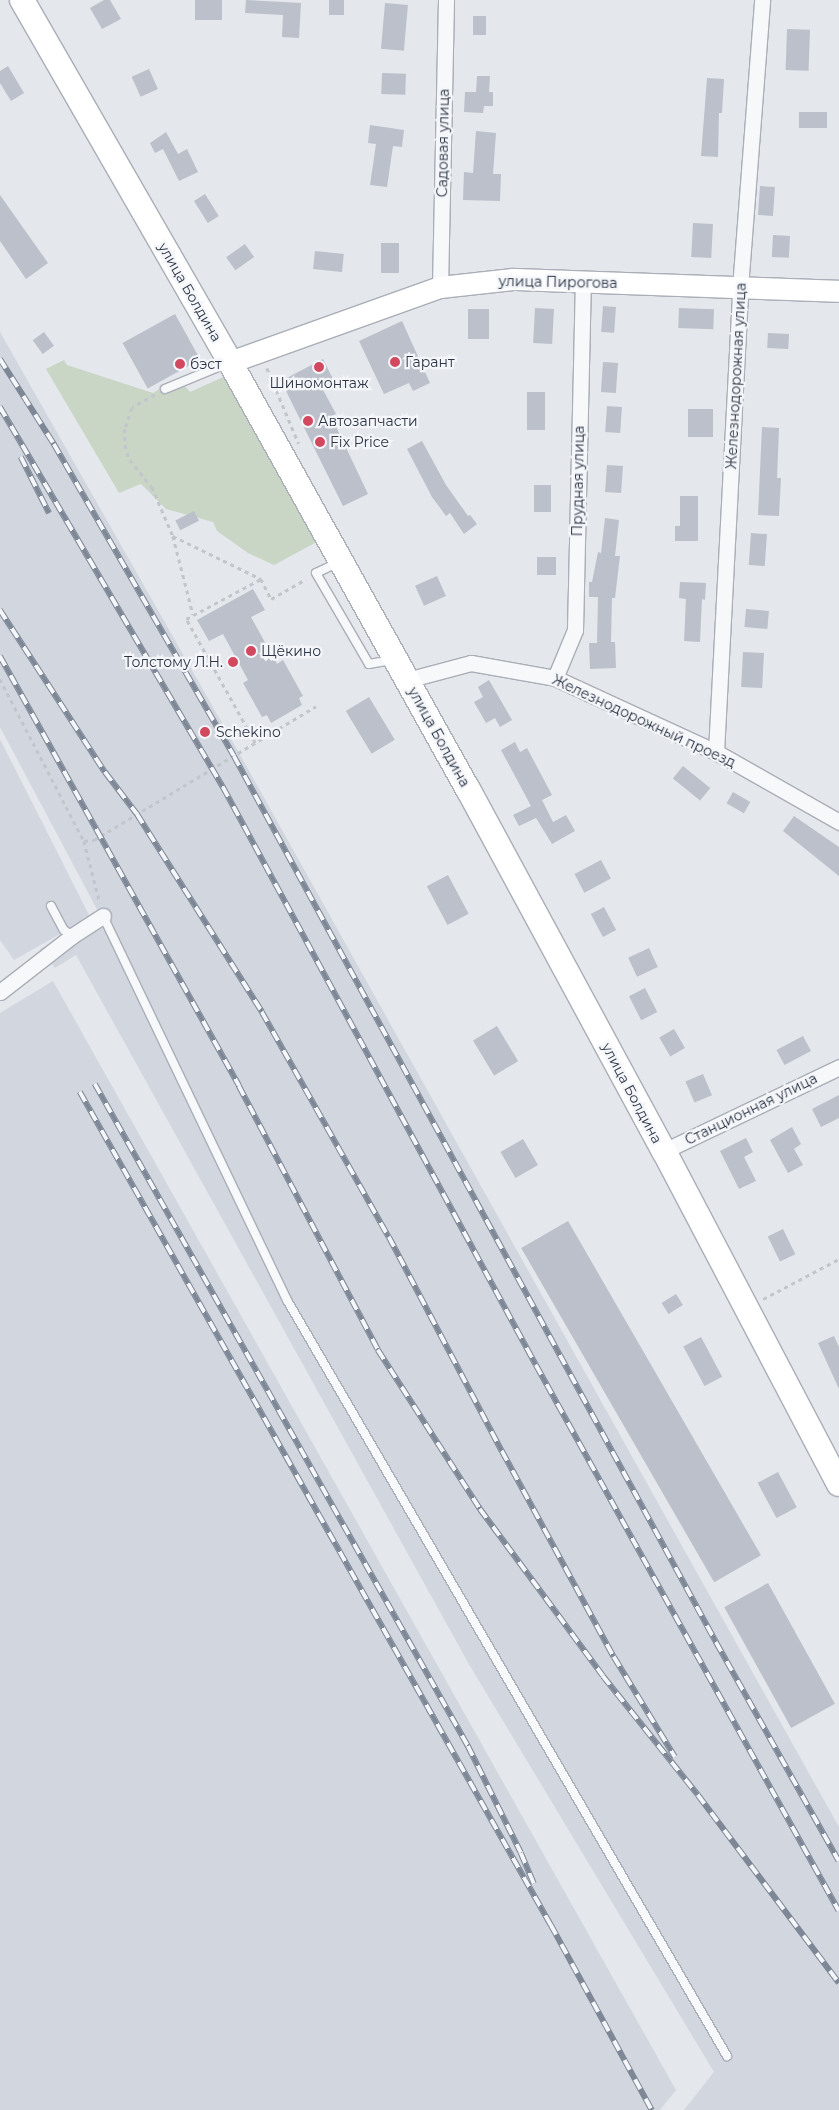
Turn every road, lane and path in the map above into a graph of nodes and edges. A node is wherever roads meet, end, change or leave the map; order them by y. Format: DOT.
graph roads {
  1 [pos="22,0"];
  2 [pos="446,0"];
  3 [pos="762,0"];
  4 [pos="583,280"];
  5 [pos="440,287"];
  6 [pos="740,288"];
  7 [pos="839,291"];
  8 [pos="230,362"];
  9 [pos="264,362"];
  10 [pos="165,389"];
  11 [pos="302,449"];
  12 [pos="173,536"];
  13 [pos="340,562"];
  14 [pos="316,574"];
  15 [pos="261,579"];
  16 [pos="193,614"];
  17 [pos="396,660"];
  18 [pos="555,678"];
  19 [pos="0,679"];
  20 [pos="407,680"];
  21 [pos="316,706"];
  22 [pos="255,743"];
  23 [pos="716,752"];
  24 [pos="839,822"];
  25 [pos="84,841"];
  26 [pos="51,906"];
  27 [pos="103,916"];
  28 [pos="72,936"];
  29 [pos="0,992"];
  30 [pos="839,1067"];
  31 [pos="664,1151"];
  32 [pos="839,1260"];
  33 [pos="747,1307"];
  34 [pos="839,1484"];
  35 [pos="727,2056"];
  1 -- 8 [label="main road, улица Болдина"];
  2 -- 5 [label="street, Садовая улица"];
  3 -- 6 [label="street, Железнодорожная улица"];
  4 -- 5 [label="street, улица Пирогова"];
  4 -- 6 [label="street, улица Пирогова"];
  4 -- 18 [label="street, Прудная улица"];
  5 -- 8 [label="street, улица Пирогова"];
  6 -- 7 [label="street, улица Пирогова"];
  6 -- 23 [label="street, Железнодорожная улица"];
  8 -- 10 [label="lane"];
  8 -- 13 [label="main road, улица Болдина"];
  9 -- 11 [label="path"];
  10 -- 12 [label="path"];
  12 -- 15 [label="path"];
  12 -- 16 [label="path"];
  13 -- 14 [label="lane"];
  13 -- 17 [label="main road, улица Болдина"];
  14 -- 15 [label="path"];
  14 -- 17 [label="lane"];
  15 -- 16 [label="path"];
  16 -- 22 [label="path"];
  17 -- 20 [label="main road, улица Болдина"];
  18 -- 20 [label="street, Железнодорожный проезд"];
  18 -- 23 [label="street, Железнодорожный проезд"];
  19 -- 25 [label="path"];
  20 -- 31 [label="main road, улица Болдина"];
  21 -- 22 [label="path"];
  22 -- 25 [label="path"];
  23 -- 24 [label="street, Железнодорожный проезд"];
  25 -- 27 [label="path"];
  26 -- 28 [label="lane"];
  27 -- 28 [label="street"];
  27 -- 35 [label="lane"];
  28 -- 29 [label="street"];
  30 -- 31 [label="street, Станционная улица"];
  31 -- 33 [label="main road, улица Болдина"];
  32 -- 33 [label="path"];
  33 -- 34 [label="main road, улица Болдина"];
}
